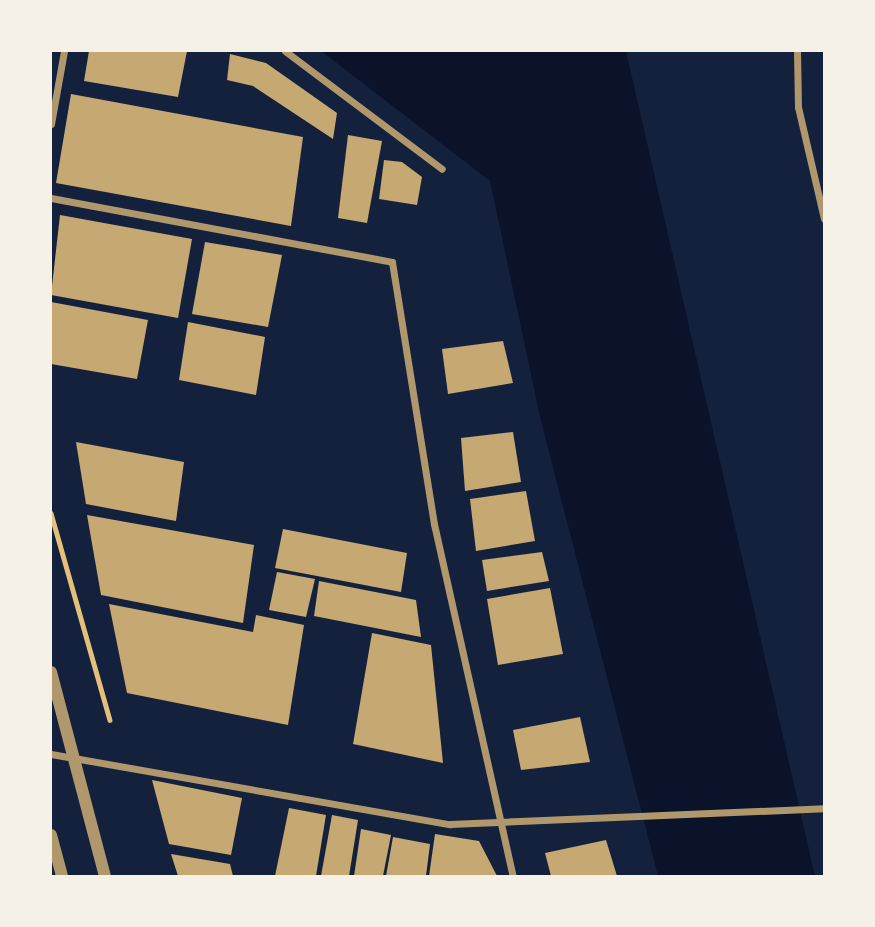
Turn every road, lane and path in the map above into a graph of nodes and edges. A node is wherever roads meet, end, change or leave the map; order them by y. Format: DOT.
graph roads {
  1 [pos="64,51"];
  2 [pos="285,51"];
  3 [pos="797,51"];
  4 [pos="51,124"];
  5 [pos="442,169"];
  6 [pos="51,198"];
  7 [pos="824,219"];
  8 [pos="51,513"];
  9 [pos="51,672"];
  10 [pos="110,720"];
  11 [pos="51,754"];
  12 [pos="74,758"];
  13 [pos="824,808"];
  14 [pos="497,826"];
  15 [pos="51,835"];
  16 [pos="62,876"];
  17 [pos="105,876"];
  18 [pos="513,876"];
  1 -- 4 [label="street"];
  2 -- 5 [label="street"];
  3 -- 7 [label="street"];
  6 -- 14 [label="street"];
  8 -- 10 [label="path"];
  9 -- 12 [label="street"];
  11 -- 12 [label="street"];
  12 -- 14 [label="street"];
  12 -- 17 [label="street"];
  13 -- 14 [label="street"];
  14 -- 18 [label="street"];
  15 -- 16 [label="street"];
}
